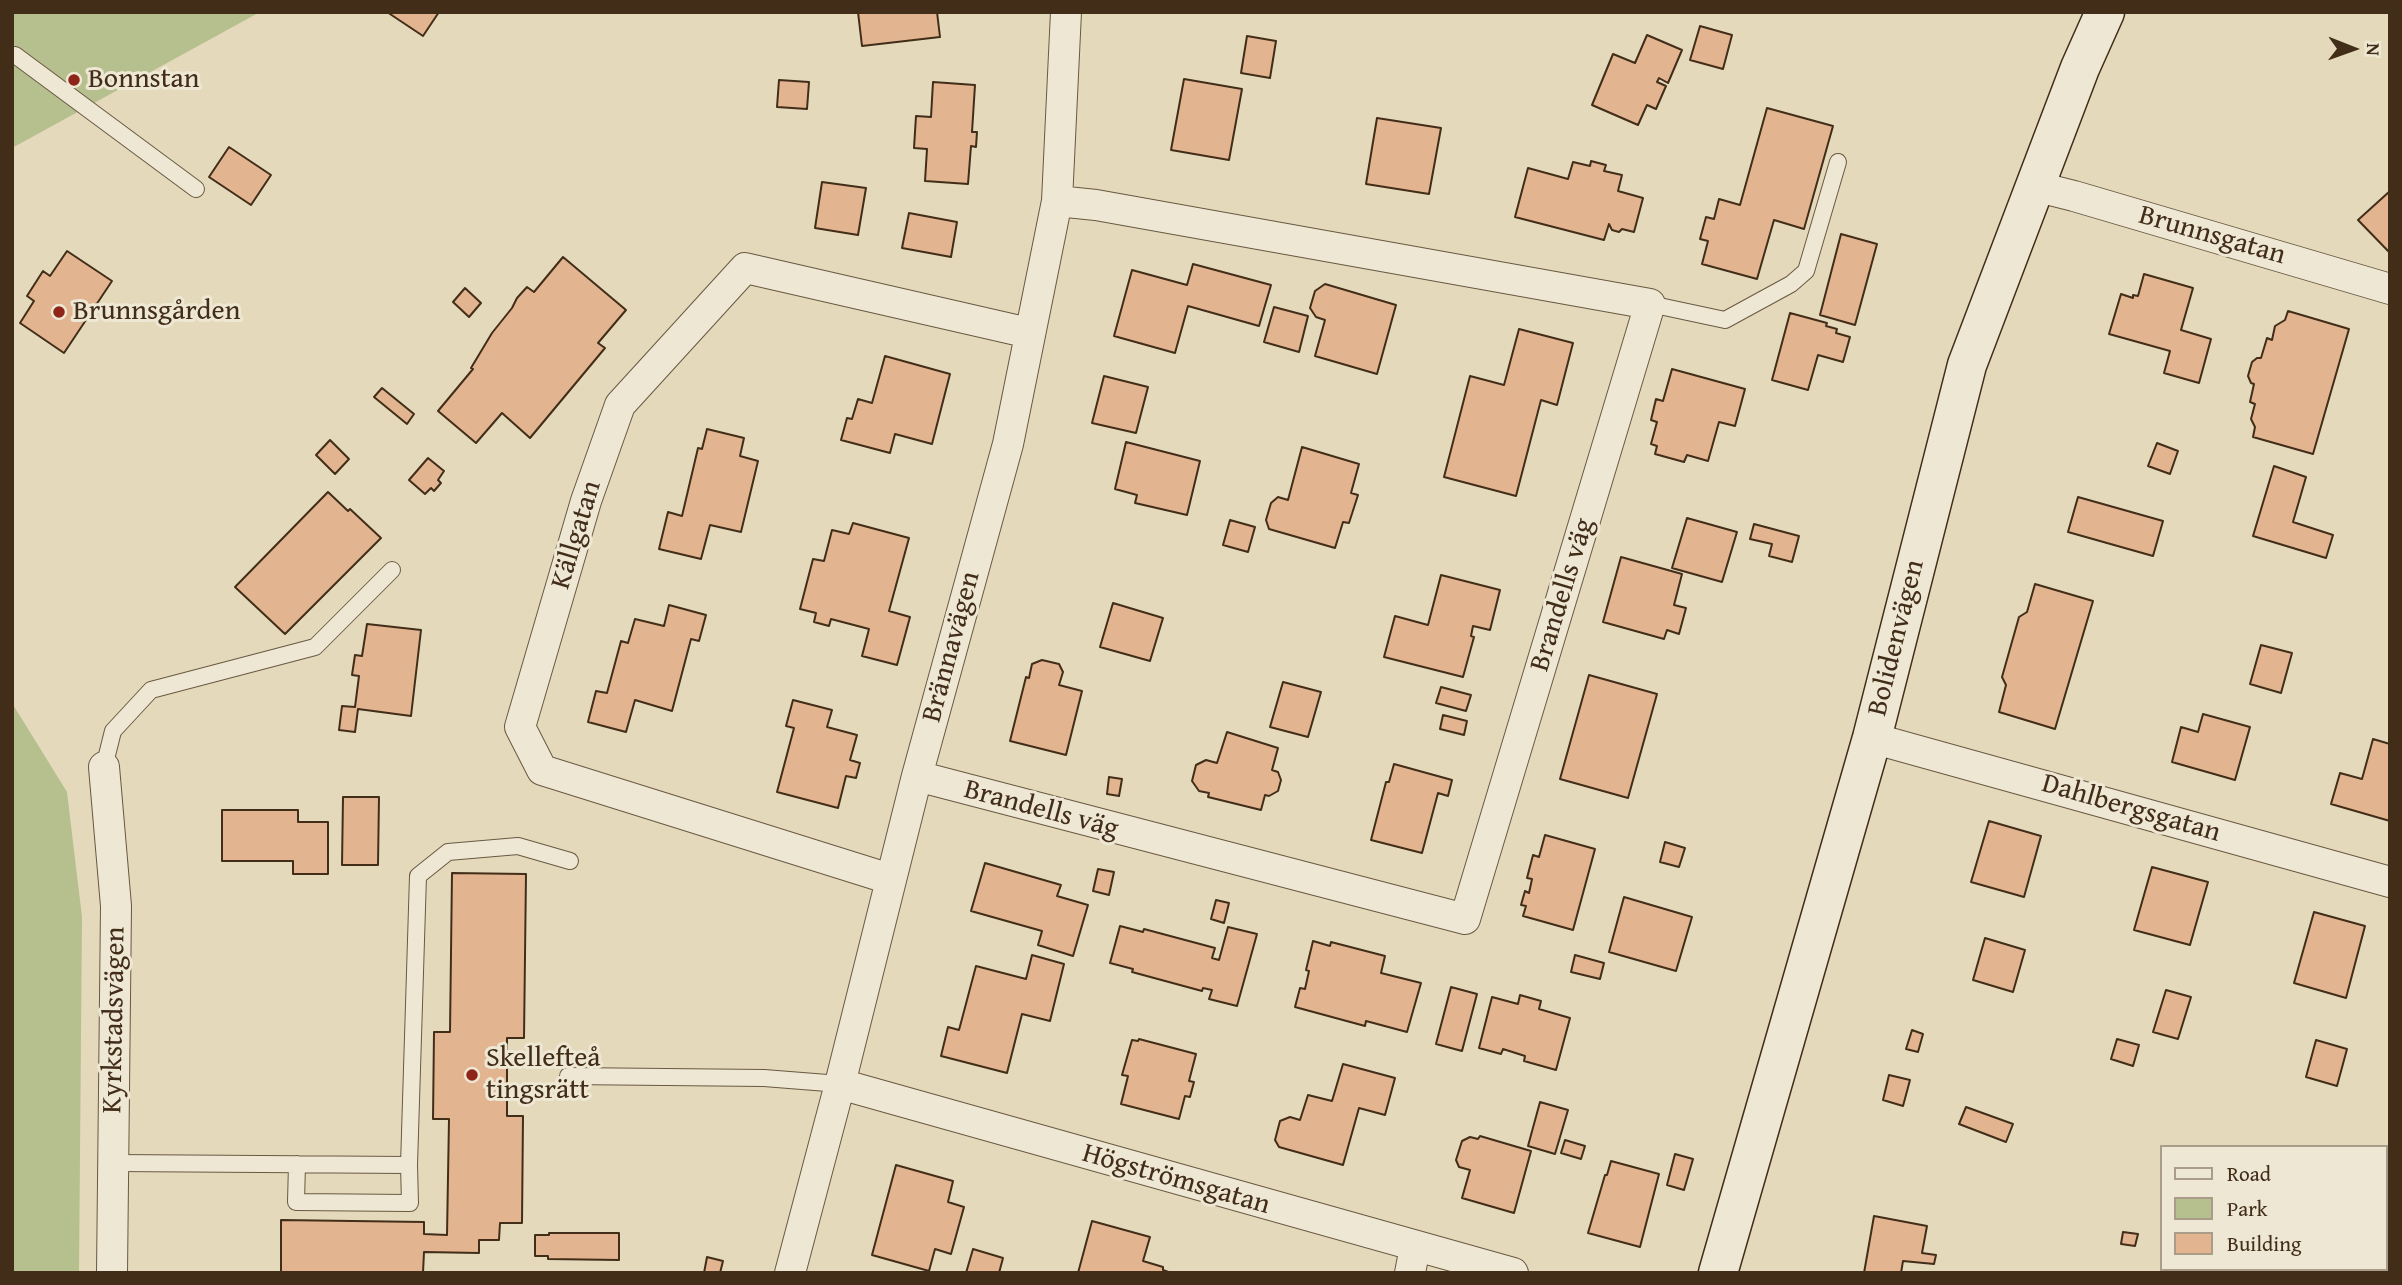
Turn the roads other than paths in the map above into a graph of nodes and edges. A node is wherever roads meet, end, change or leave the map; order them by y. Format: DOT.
graph roads {
  1 [pos="1066,12"];
  2 [pos="2105,12"];
  3 [pos="15,55"];
  4 [pos="1838,162"];
  5 [pos="2034,186"];
  6 [pos="196,189"];
  7 [pos="1058,201"];
  8 [pos="2390,289"];
  9 [pos="1650,304"];
  10 [pos="1029,333"];
  11 [pos="392,570"];
  12 [pos="1872,737"];
  13 [pos="104,767"];
  14 [pos="917,776"];
  15 [pos="570,861"];
  16 [pos="890,879"];
  17 [pos="2390,882"];
  18 [pos="568,1076"];
  19 [pos="840,1084"];
  20 [pos="113,1163"];
  21 [pos="297,1164"];
  22 [pos="409,1165"];
  23 [pos="1413,1260"];
  24 [pos="112,1273"];
  25 [pos="790,1273"];
  26 [pos="1513,1273"];
  27 [pos="1717,1273"];
  1 -- 7 [label="street, Brännavägen"];
  2 -- 5 [label="main road, Bolidenvägen"];
  3 -- 6 [label="lane"];
  4 -- 9 [label="lane"];
  5 -- 8 [label="street, Brunnsgatan"];
  5 -- 12 [label="main road, Bolidenvägen"];
  7 -- 9 [label="street"];
  7 -- 10 [label="street, Brännavägen"];
  9 -- 14 [label="street, Brandells väg"];
  10 -- 14 [label="street, Brännavägen"];
  10 -- 16 [label="street, Källgatan"];
  11 -- 13 [label="lane"];
  12 -- 17 [label="street, Dahlbergsgatan"];
  12 -- 27 [label="main road, Bolidenvägen"];
  13 -- 20 [label="street, Kyrkstadsvägen"];
  14 -- 16 [label="street, Brännavägen"];
  15 -- 22 [label="lane"];
  16 -- 19 [label="street, Brännavägen"];
  18 -- 19 [label="lane"];
  19 -- 23 [label="street, Högströmsgatan"];
  19 -- 25 [label="street, Brännavägen"];
  20 -- 21 [label="lane"];
  20 -- 24 [label="street, Kyrkstadsvägen"];
  21 -- 22 [label="lane"];
  21 -- 22 [label="lane"];
  23 -- 26 [label="street, Högströmsgatan"];
}
